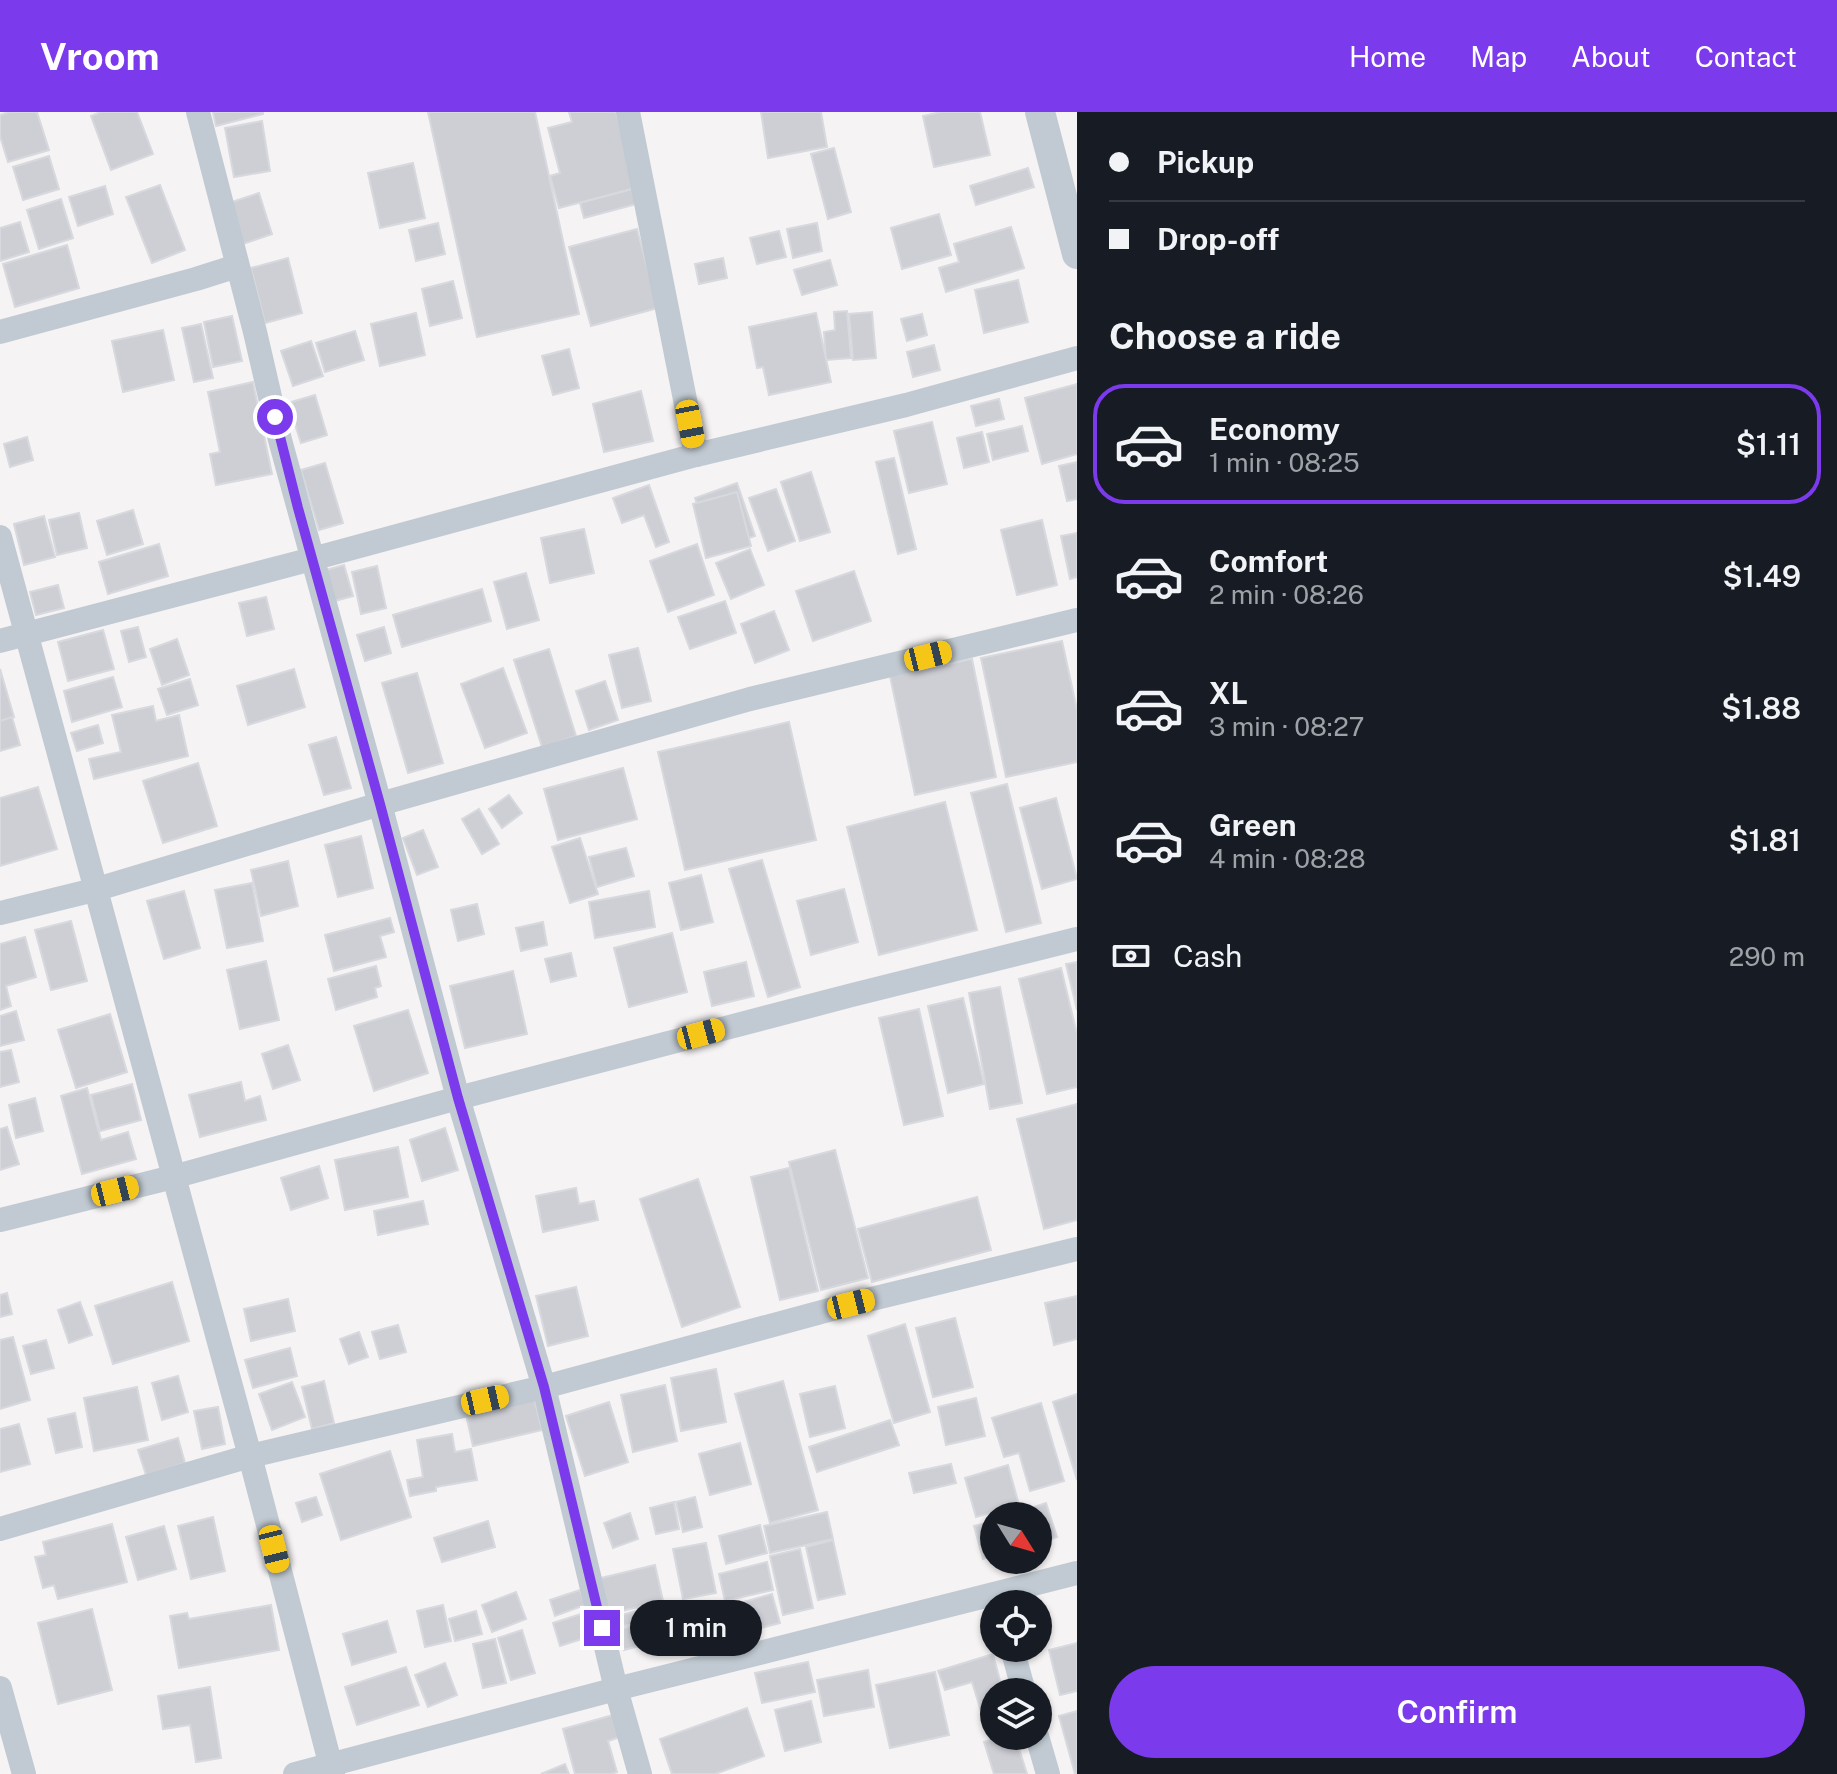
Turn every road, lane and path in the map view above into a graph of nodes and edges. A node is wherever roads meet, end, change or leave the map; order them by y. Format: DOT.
graph roads {
  1 [pos="198,112"];
  2 [pos="628,112"];
  3 [pos="1040,112"];
  4 [pos="1077,254"];
  5 [pos="237,266"];
  6 [pos="0,332"];
  7 [pos="1077,358"];
  8 [pos="696,455"];
  9 [pos="0,537"];
  10 [pos="312,559"];
  11 [pos="1077,620"];
  12 [pos="27,633"];
  13 [pos="0,641"];
  14 [pos="380,804"];
  15 [pos="94,890"];
  16 [pos="0,913"];
  17 [pos="1077,939"];
  18 [pos="458,1098"];
  19 [pos="173,1177"];
  20 [pos="0,1220"];
  21 [pos="1077,1249"];
  22 [pos="544,1387"];
  23 [pos="250,1456"];
  24 [pos="0,1529"];
  25 [pos="1077,1573"];
  26 [pos="1025,1590"];
  27 [pos="980,1603"];
  28 [pos="0,1688"];
  29 [pos="616,1689"];
  30 [pos="1041,1750"];
  31 [pos="332,1770"];
  32 [pos="24,1774"];
  33 [pos="295,1774"];
  34 [pos="640,1774"];
  35 [pos="1048,1774"];
  1 -- 5 [label="street"];
  2 -- 8 [label="street"];
  3 -- 4 [label="street"];
  5 -- 6 [label="street"];
  5 -- 10 [label="street"];
  7 -- 8 [label="street"];
  8 -- 10 [label="street"];
  9 -- 12 [label="street"];
  10 -- 12 [label="street"];
  10 -- 14 [label="street"];
  11 -- 14 [label="street"];
  12 -- 13 [label="street"];
  12 -- 15 [label="street"];
  14 -- 15 [label="street"];
  14 -- 18 [label="street"];
  15 -- 16 [label="street"];
  15 -- 19 [label="street"];
  17 -- 18 [label="street"];
  18 -- 19 [label="street"];
  18 -- 22 [label="street"];
  19 -- 20 [label="street"];
  19 -- 23 [label="street"];
  21 -- 22 [label="street"];
  22 -- 23 [label="street"];
  22 -- 29 [label="street"];
  23 -- 24 [label="street"];
  23 -- 31 [label="street"];
  25 -- 26 [label="street"];
  27 -- 29 [label="street"];
  28 -- 32 [label="street"];
  29 -- 31 [label="street"];
  29 -- 34 [label="street"];
  30 -- 35 [label="street"];
  31 -- 33 [label="street"];
}
